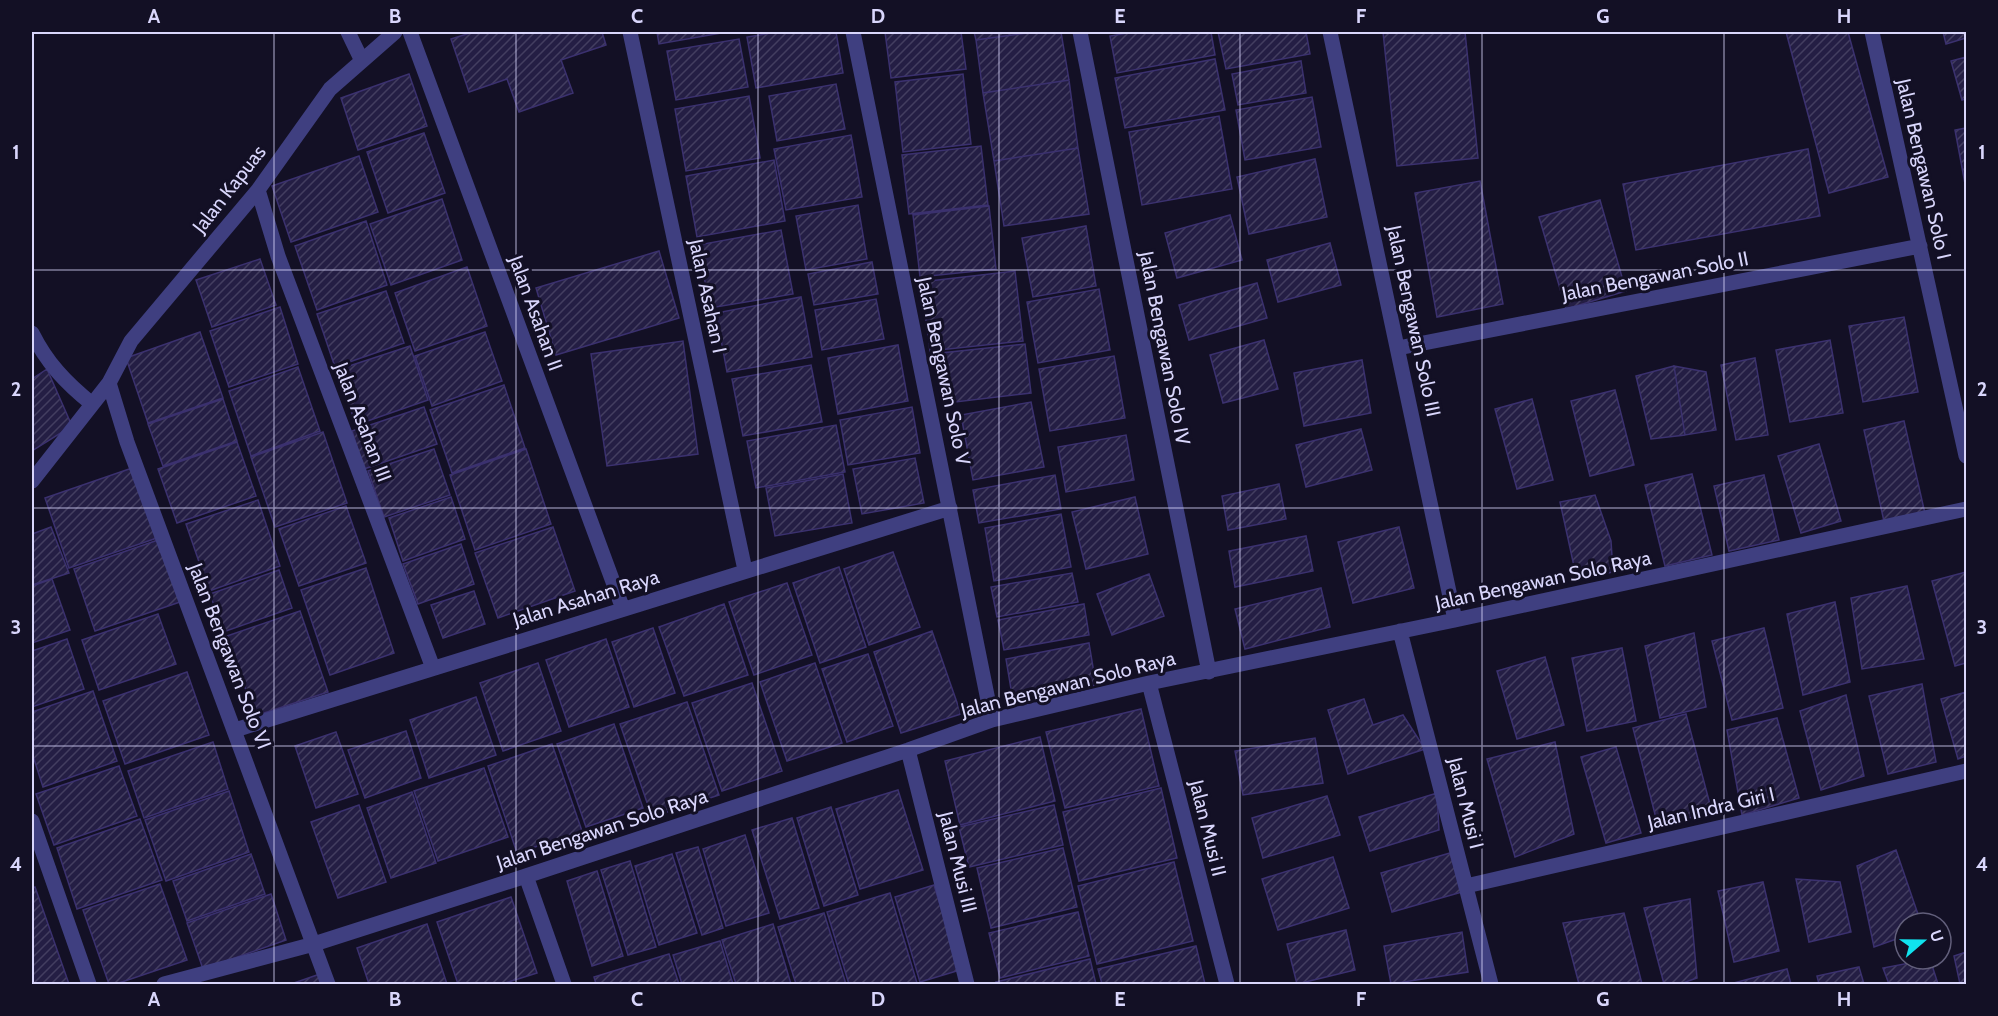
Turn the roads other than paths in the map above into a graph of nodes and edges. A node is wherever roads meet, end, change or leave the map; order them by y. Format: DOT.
graph roads {
  1 [pos="348,32"];
  2 [pos="395,32"];
  3 [pos="410,32"];
  4 [pos="630,32"];
  5 [pos="853,32"];
  6 [pos="1080,32"];
  7 [pos="1330,32"];
  8 [pos="1872,32"];
  9 [pos="362,61"];
  10 [pos="258,190"];
  11 [pos="1920,246"];
  12 [pos="32,333"];
  13 [pos="1398,348"];
  14 [pos="109,383"];
  15 [pos="92,404"];
  16 [pos="1966,456"];
  17 [pos="32,481"];
  18 [pos="950,508"];
  19 [pos="1966,509"];
  20 [pos="745,570"];
  21 [pos="623,609"];
  22 [pos="1455,620"];
  23 [pos="1400,631"];
  24 [pos="433,668"];
  25 [pos="1209,672"];
  26 [pos="1149,683"];
  27 [pos="992,720"];
  28 [pos="235,730"];
  29 [pos="908,750"];
  30 [pos="1966,771"];
  31 [pos="32,821"];
  32 [pos="526,876"];
  33 [pos="1466,886"];
  34 [pos="314,944"];
  35 [pos="89,984"];
  36 [pos="164,984"];
  37 [pos="328,984"];
  38 [pos="564,984"];
  39 [pos="967,984"];
  40 [pos="1227,984"];
  41 [pos="1491,984"];
  1 -- 9 [label="street"];
  2 -- 9 [label="street, Jalan Kapuas"];
  3 -- 21 [label="street, Jalan Asahan II"];
  4 -- 20 [label="street, Jalan Asahan I"];
  5 -- 18 [label="street, Jalan Bengawan Solo V"];
  6 -- 25 [label="street, Jalan Bengawan Solo IV"];
  7 -- 13 [label="street, Jalan Bengawan Solo III"];
  8 -- 11 [label="street, Jalan Bengawan Solo I"];
  9 -- 10 [label="street, Jalan Kapuas"];
  10 -- 14 [label="street, Jalan Kapuas"];
  10 -- 24 [label="street, Jalan Asahan III"];
  11 -- 13 [label="street, Jalan Bengawan Solo II"];
  11 -- 16 [label="street, Jalan Bengawan Solo I"];
  12 -- 15 [label="street"];
  13 -- 22 [label="street, Jalan Bengawan Solo III"];
  14 -- 15 [label="street"];
  14 -- 28 [label="street, Jalan Bengawan Solo VI"];
  15 -- 17 [label="street"];
  18 -- 20 [label="street, Jalan Asahan Raya"];
  18 -- 27 [label="street, Jalan Bengawan Solo V"];
  19 -- 22 [label="street, Jalan Bengawan Solo Raya"];
  20 -- 21 [label="street, Jalan Asahan Raya"];
  21 -- 24 [label="street, Jalan Asahan Raya"];
  22 -- 23 [label="street, Jalan Bengawan Solo Raya"];
  23 -- 25 [label="street, Jalan Bengawan Solo Raya"];
  23 -- 33 [label="street, Jalan Musi I"];
  24 -- 28 [label="street, Jalan Asahan Raya"];
  25 -- 26 [label="street, Jalan Bengawan Solo Raya"];
  26 -- 27 [label="street, Jalan Bengawan Solo Raya"];
  26 -- 40 [label="street, Jalan Musi II"];
  27 -- 29 [label="street, Jalan Bengawan Solo Raya"];
  28 -- 34 [label="street, Jalan Bengawan Solo VI"];
  29 -- 32 [label="street, Jalan Bengawan Solo Raya"];
  29 -- 39 [label="street, Jalan Musi III"];
  30 -- 33 [label="street, Jalan Indra Giri I"];
  31 -- 35 [label="street"];
  32 -- 34 [label="street, Jalan Bengawan Solo Raya"];
  32 -- 38 [label="street"];
  33 -- 41 [label="street, Jalan Musi I"];
  34 -- 36 [label="street, Jalan Bengawan Solo Raya"];
  34 -- 37 [label="street, Jalan Bengawan Solo VI"];
}
